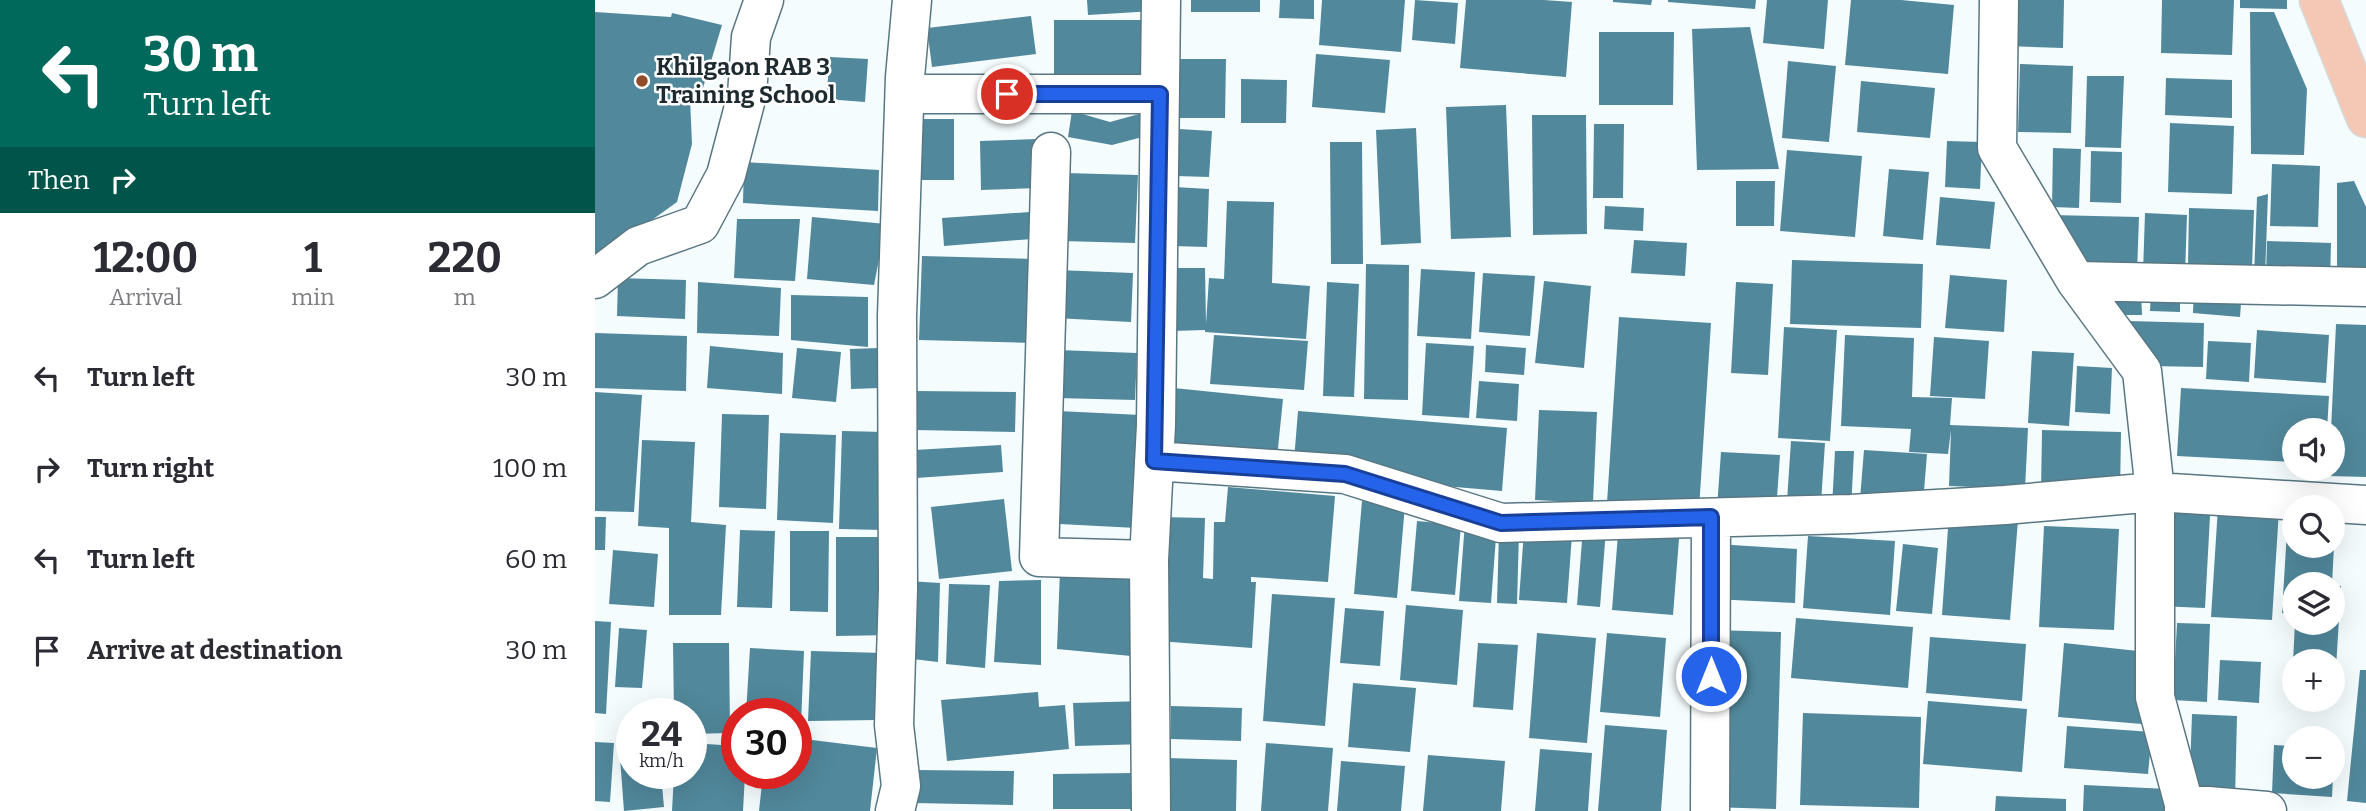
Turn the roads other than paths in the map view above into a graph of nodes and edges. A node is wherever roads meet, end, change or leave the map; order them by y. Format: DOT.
graph roads {
  1 [pos="764,0"];
  2 [pos="912,0"];
  3 [pos="1161,0"];
  4 [pos="1999,0"];
  5 [pos="2319,0"];
  6 [pos="905,94"];
  7 [pos="1160,94"];
  8 [pos="2366,118"];
  9 [pos="1051,152"];
  10 [pos="595,279"];
  11 [pos="2076,281"];
  12 [pos="2366,287"];
  13 [pos="1154,461"];
  14 [pos="2155,492"];
  15 [pos="2366,505"];
  16 [pos="1711,517"];
  17 [pos="1149,560"];
  18 [pos="2184,808"];
  19 [pos="895,811"];
  20 [pos="1151,811"];
  21 [pos="1710,811"];
  22 [pos="2267,811"];
  1 -- 10 [label="street"];
  2 -- 6 [label="street"];
  3 -- 7 [label="street"];
  4 -- 11 [label="street"];
  5 -- 8 [label="main road"];
  6 -- 7 [label="street"];
  6 -- 19 [label="street"];
  7 -- 13 [label="street"];
  9 -- 17 [label="street"];
  11 -- 12 [label="street"];
  11 -- 14 [label="street"];
  13 -- 16 [label="street"];
  13 -- 17 [label="street"];
  14 -- 15 [label="street"];
  14 -- 16 [label="street"];
  14 -- 18 [label="street"];
  16 -- 21 [label="street"];
  17 -- 20 [label="street"];
  18 -- 22 [label="street"];
}
